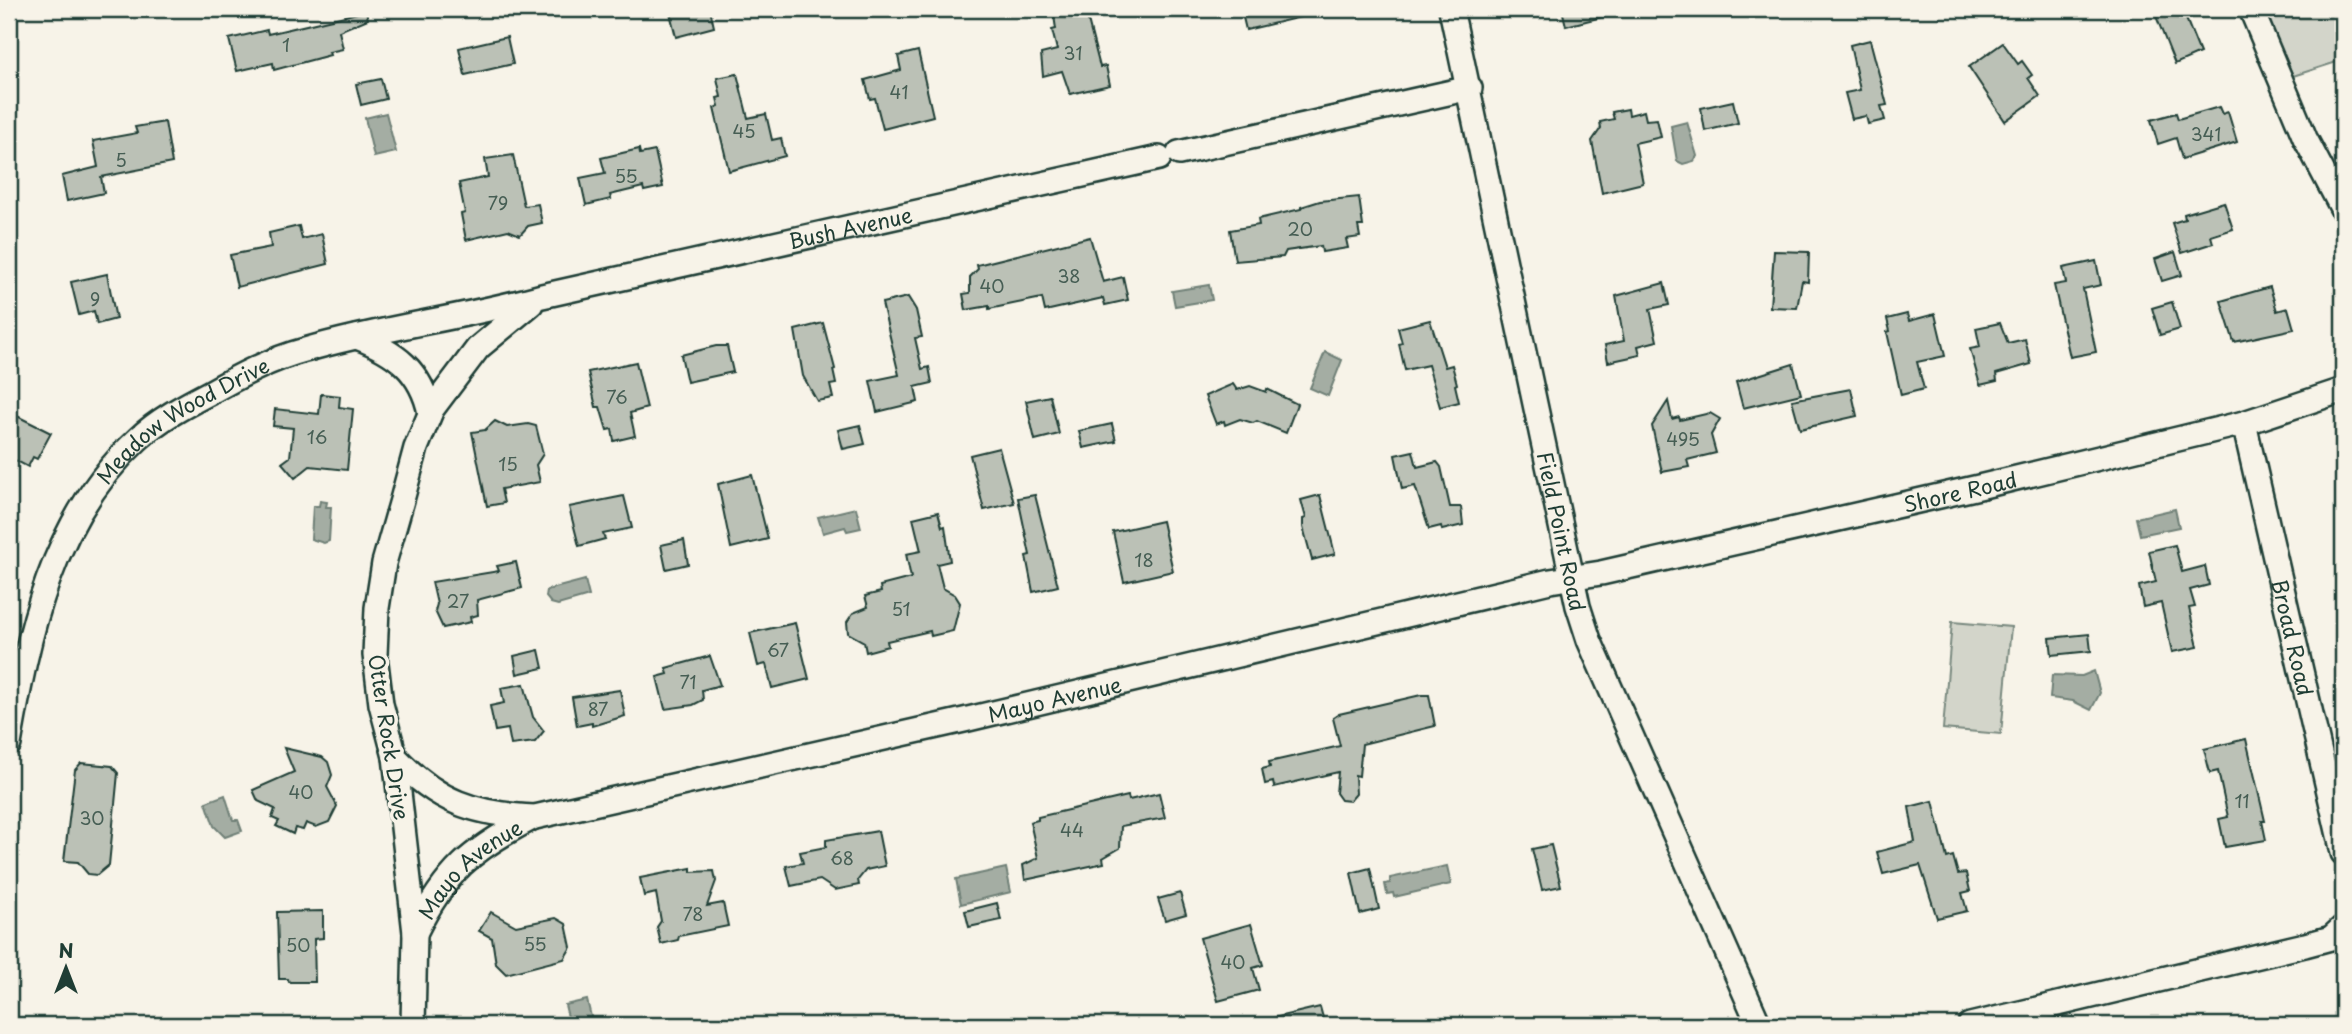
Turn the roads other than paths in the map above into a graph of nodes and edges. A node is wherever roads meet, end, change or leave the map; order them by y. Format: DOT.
graph roads {
  1 [pos="1451,9"];
  2 [pos="2251,9"];
  3 [pos="1470,88"];
  4 [pos="2343,210"];
  5 [pos="542,296"];
  6 [pos="357,337"];
  7 [pos="2343,390"];
  8 [pos="430,413"];
  9 [pos="2244,423"];
  10 [pos="1572,578"];
  11 [pos="9,744"];
  12 [pos="395,757"];
  13 [pos="535,817"];
  14 [pos="2343,853"];
  15 [pos="2343,927"];
  16 [pos="415,933"];
  17 [pos="413,1025"];
  18 [pos="1759,1025"];
  19 [pos="1970,1025"];
  1 -- 3 [label="street, Field Point Road"];
  2 -- 4 [label="street"];
  3 -- 5 [label="street, Bush Avenue"];
  3 -- 10 [label="street, Field Point Road"];
  5 -- 6 [label="street, Meadow Wood Drive"];
  5 -- 8 [label="street, Otter Rock Drive"];
  6 -- 8 [label="street"];
  6 -- 11 [label="street, Meadow Wood Drive"];
  7 -- 9 [label="street, Shore Road"];
  8 -- 12 [label="street, Otter Rock Drive"];
  9 -- 10 [label="street, Shore Road"];
  9 -- 14 [label="street, Broad Road"];
  10 -- 13 [label="street, Mayo Avenue"];
  10 -- 18 [label="street, Field Point Road"];
  12 -- 13 [label="street, Mayo Avenue"];
  12 -- 16 [label="street, Otter Rock Drive"];
  13 -- 16 [label="street, Mayo Avenue"];
  15 -- 19 [label="street"];
  16 -- 17 [label="street, Otter Rock Drive"];
}
